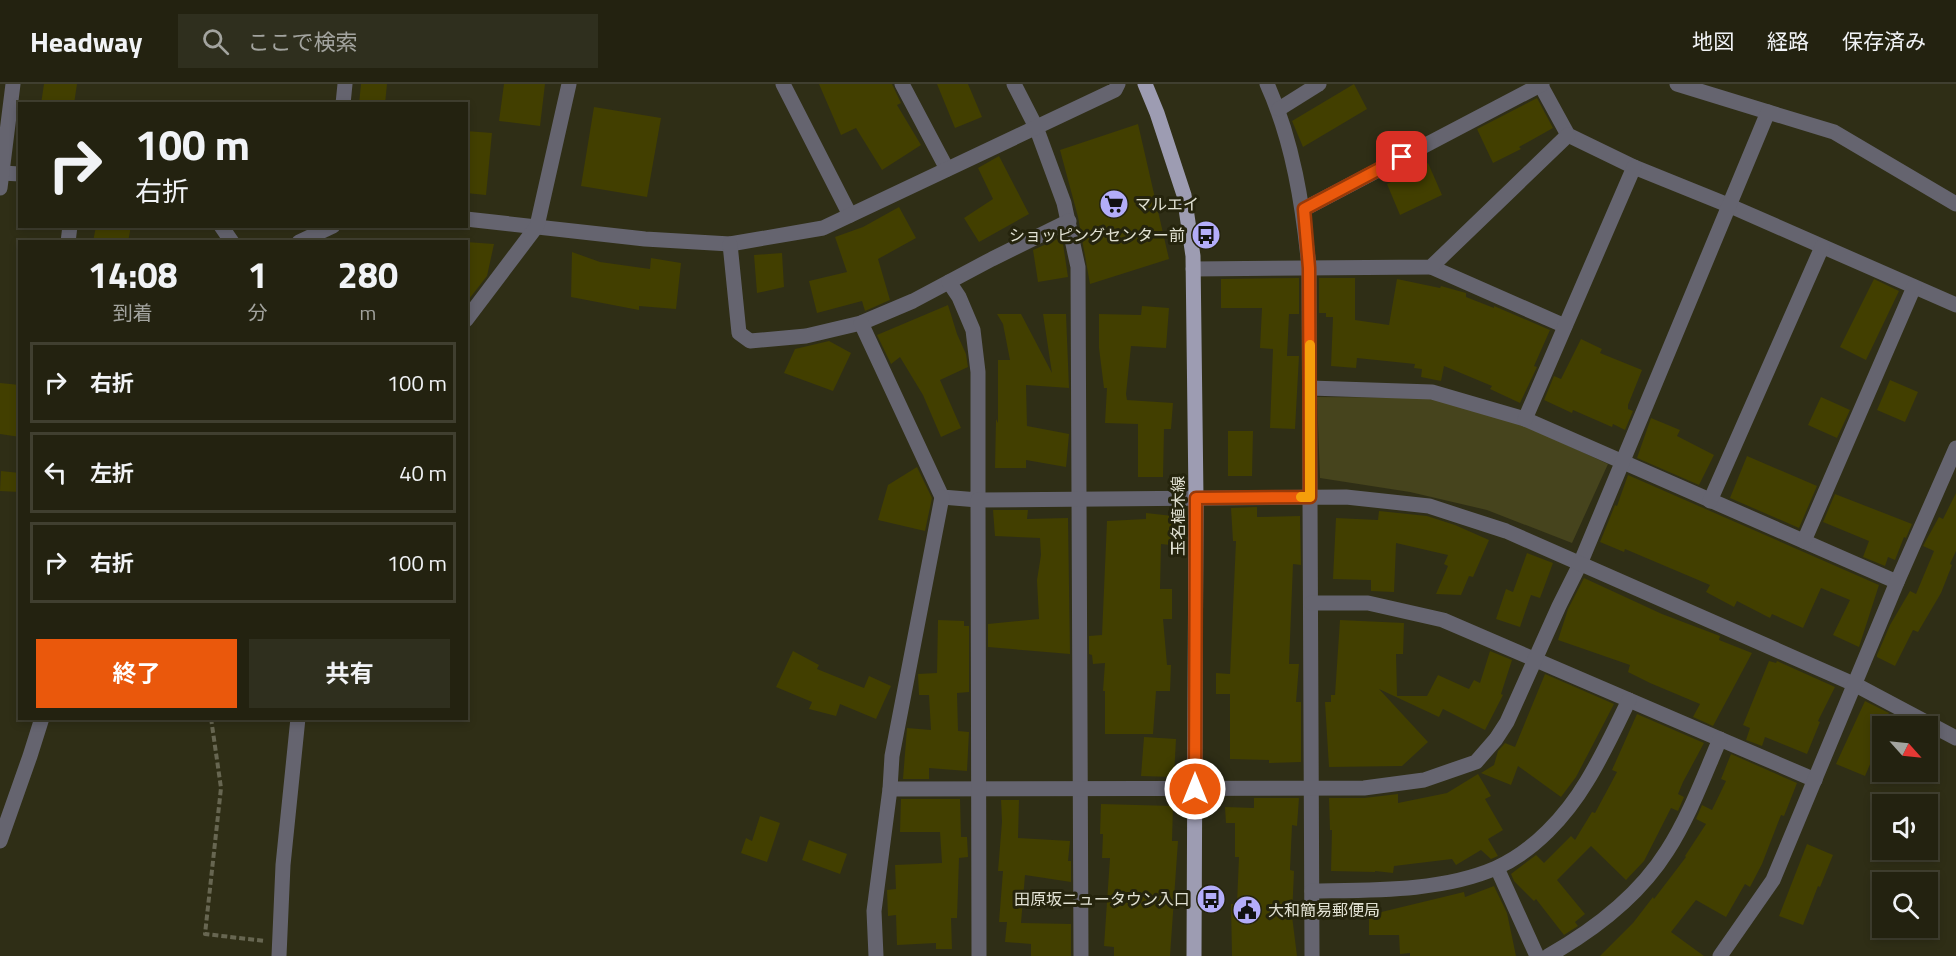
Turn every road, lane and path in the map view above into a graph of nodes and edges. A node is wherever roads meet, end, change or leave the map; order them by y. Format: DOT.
graph roads {
  1 [pos="13,84"];
  2 [pos="345,84"];
  3 [pos="568,84"];
  4 [pos="783,84"];
  5 [pos="902,84"];
  6 [pos="1014,84"];
  7 [pos="1118,84"];
  8 [pos="1145,84"];
  9 [pos="1267,84"];
  10 [pos="1319,84"];
  11 [pos="1541,84"];
  12 [pos="1677,84"];
  13 [pos="342,102"];
  14 [pos="1279,109"];
  15 [pos="1768,112"];
  16 [pos="1036,127"];
  17 [pos="1568,135"];
  18 [pos="1634,167"];
  19 [pos="947,169"];
  20 [pos="18,175"];
  21 [pos="1,181"];
  22 [pos="1956,204"];
  23 [pos="1728,205"];
  24 [pos="1304,209"];
  25 [pos="850,215"];
  26 [pos="468,219"];
  27 [pos="1069,221"];
  28 [pos="537,226"];
  29 [pos="326,228"];
  30 [pos="303,240"];
  31 [pos="730,243"];
  32 [pos="1822,247"];
  33 [pos="1431,267"];
  34 [pos="1309,268"];
  35 [pos="1193,269"];
  36 [pos="949,282"];
  37 [pos="1914,287"];
  38 [pos="1956,305"];
  39 [pos="468,317"];
  40 [pos="861,323"];
  41 [pos="1565,326"];
  42 [pos="1310,388"];
  43 [pos="1525,419"];
  44 [pos="1956,448"];
  45 [pos="1623,463"];
  46 [pos="942,497"];
  47 [pos="1310,497"];
  48 [pos="1196,498"];
  49 [pos="1079,499"];
  50 [pos="978,500"];
  51 [pos="1710,501"];
  52 [pos="1804,542"];
  53 [pos="1580,564"];
  54 [pos="1897,582"];
  55 [pos="1311,603"];
  56 [pos="1535,659"];
  57 [pos="1856,684"];
  58 [pos="1629,700"];
  59 [pos="41,720"];
  60 [pos="211,720"];
  61 [pos="298,720"];
  62 [pos="1956,738"];
  63 [pos="1720,739"];
  64 [pos="1815,780"];
  65 [pos="1312,788"];
  66 [pos="890,789"];
  67 [pos="1080,789"];
  68 [pos="1195,789"];
  69 [pos="980,790"];
  70 [pos="0,840"];
  71 [pos="1497,868"];
  72 [pos="1312,891"];
  73 [pos="280,949"];
  74 [pos="876,956"];
  75 [pos="980,956"];
  76 [pos="1081,956"];
  77 [pos="1194,956"];
  78 [pos="1312,956"];
  79 [pos="1537,956"];
  80 [pos="1548,956"];
  81 [pos="1720,956"];
  1 -- 21 [label="street"];
  2 -- 13 [label="street"];
  3 -- 28 [label="street"];
  4 -- 25 [label="street"];
  5 -- 19 [label="street"];
  6 -- 16 [label="street"];
  7 -- 16 [label="street"];
  8 -- 35 [label="main road, 玉名植木線"];
  9 -- 14 [label="street"];
  10 -- 14 [label="street"];
  11 -- 17 [label="street"];
  11 -- 24 [label="street"];
  12 -- 15 [label="street"];
  14 -- 24 [label="street"];
  15 -- 22 [label="street"];
  15 -- 23 [label="street"];
  16 -- 19 [label="street"];
  16 -- 27 [label="street"];
  17 -- 18 [label="street"];
  17 -- 33 [label="street"];
  18 -- 23 [label="street"];
  18 -- 41 [label="street"];
  19 -- 25 [label="street"];
  20 -- 21 [label="street"];
  23 -- 32 [label="street"];
  23 -- 45 [label="street"];
  24 -- 34 [label="street"];
  25 -- 31 [label="street"];
  26 -- 28 [label="street"];
  27 -- 36 [label="street"];
  27 -- 49 [label="street"];
  28 -- 31 [label="street"];
  28 -- 39 [label="street"];
  29 -- 30 [label="street"];
  31 -- 40 [label="street"];
  32 -- 37 [label="street"];
  32 -- 51 [label="street"];
  33 -- 34 [label="street"];
  33 -- 41 [label="street"];
  34 -- 35 [label="street"];
  34 -- 42 [label="street"];
  35 -- 48 [label="main road, 玉名植木線"];
  36 -- 40 [label="street"];
  36 -- 50 [label="street"];
  37 -- 38 [label="street"];
  37 -- 52 [label="street"];
  40 -- 46 [label="street"];
  41 -- 43 [label="street"];
  42 -- 43 [label="street"];
  42 -- 47 [label="street"];
  43 -- 45 [label="street"];
  44 -- 54 [label="street"];
  45 -- 51 [label="street"];
  45 -- 53 [label="street"];
  46 -- 50 [label="street"];
  46 -- 66 [label="street"];
  47 -- 48 [label="street"];
  47 -- 53 [label="street"];
  47 -- 55 [label="street"];
  48 -- 49 [label="street"];
  48 -- 68 [label="main road, 玉名植木線"];
  49 -- 50 [label="street"];
  49 -- 67 [label="street"];
  50 -- 69 [label="street"];
  51 -- 52 [label="street"];
  52 -- 54 [label="street"];
  53 -- 56 [label="street"];
  53 -- 57 [label="street"];
  54 -- 57 [label="street"];
  55 -- 56 [label="street"];
  55 -- 65 [label="street"];
  56 -- 58 [label="street"];
  56 -- 65 [label="street"];
  57 -- 62 [label="street"];
  57 -- 64 [label="street"];
  58 -- 63 [label="street"];
  58 -- 71 [label="street"];
  59 -- 70 [label="street"];
  60 -- 73 [label="path"];
  61 -- 73 [label="street"];
  63 -- 64 [label="street"];
  63 -- 80 [label="street"];
  64 -- 81 [label="street"];
  65 -- 68 [label="street"];
  65 -- 72 [label="street"];
  66 -- 69 [label="street"];
  66 -- 74 [label="street"];
  67 -- 68 [label="street"];
  67 -- 69 [label="street"];
  67 -- 76 [label="street"];
  68 -- 77 [label="main road, 玉名植木線"];
  69 -- 75 [label="street"];
  71 -- 72 [label="street"];
  71 -- 79 [label="street"];
  72 -- 78 [label="street"];
}
